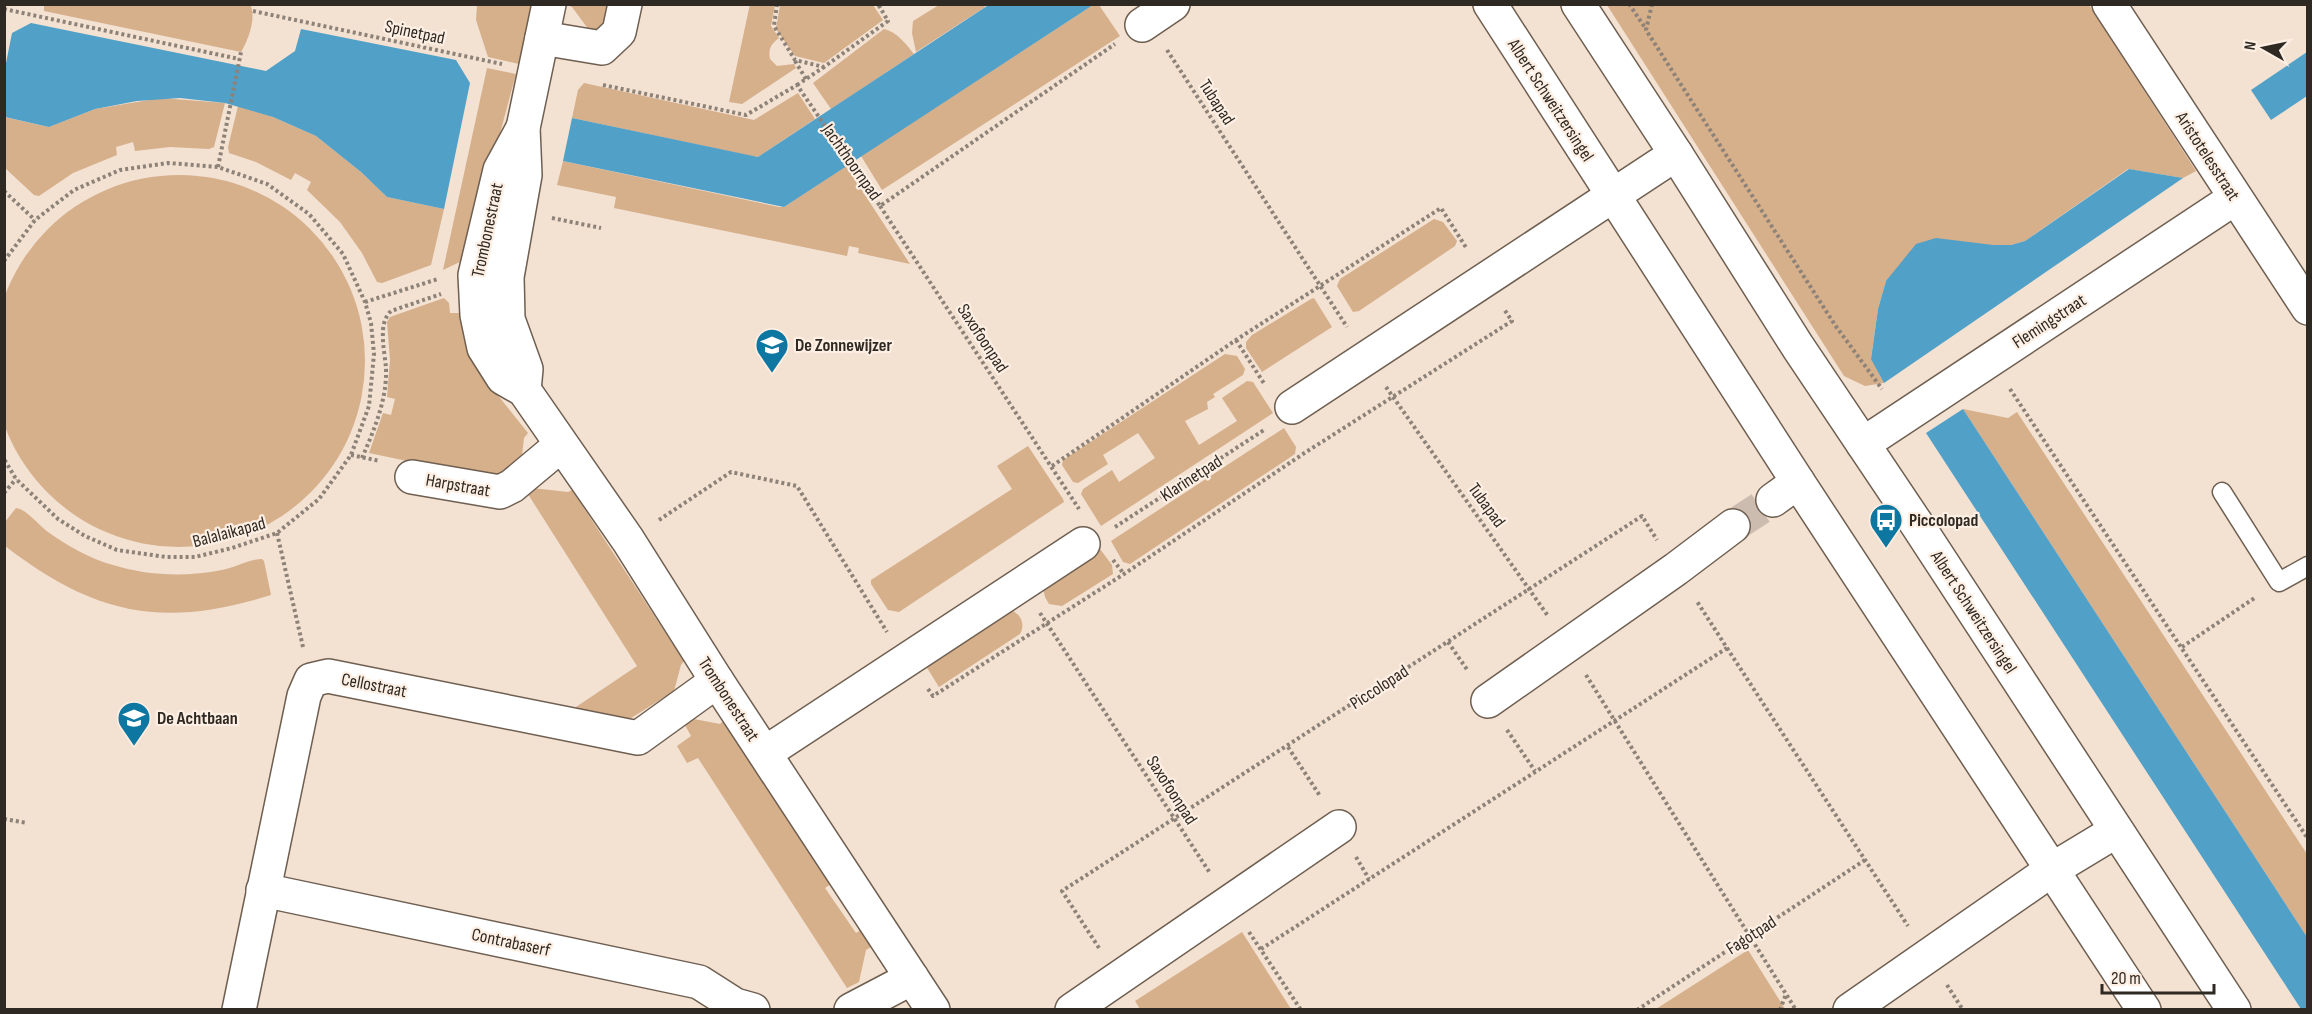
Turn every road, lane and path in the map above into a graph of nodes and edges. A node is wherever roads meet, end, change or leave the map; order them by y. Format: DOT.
graph roads {
  1 [pos="549,4"];
  2 [pos="625,4"];
  3 [pos="777,4"];
  4 [pos="878,4"];
  5 [pos="1490,4"];
  6 [pos="1578,4"];
  7 [pos="1629,4"];
  8 [pos="1652,4"];
  9 [pos="2109,4"];
  10 [pos="4,9"];
  11 [pos="253,11"];
  12 [pos="1154,17"];
  13 [pos="1646,30"];
  14 [pos="542,38"];
  15 [pos="241,52"];
  16 [pos="239,58"];
  17 [pos="795,60"];
  18 [pos="824,67"];
  19 [pos="535,72"];
  20 [pos="806,79"];
  21 [pos="594,84"];
  22 [pos="797,85"];
  23 [pos="523,128"];
  24 [pos="1676,154"];
  25 [pos="218,167"];
  26 [pos="4,191"];
  27 [pos="1613,195"];
  28 [pos="2235,198"];
  29 [pos="880,206"];
  30 [pos="544,217"];
  31 [pos="35,220"];
  32 [pos="601,228"];
  33 [pos="4,261"];
  34 [pos="475,288"];
  35 [pos="365,302"];
  36 [pos="2307,308"];
  37 [pos="1367,358"];
  38 [pos="1990,359"];
  39 [pos="524,390"];
  40 [pos="1292,407"];
  41 [pos="1902,417"];
  42 [pos="1863,444"];
  43 [pos="561,445"];
  44 [pos="362,458"];
  45 [pos="4,459"];
  46 [pos="412,477"];
  47 [pos="16,480"];
  48 [pos="2222,492"];
  49 [pos="4,494"];
  50 [pos="655,523"];
  51 [pos="1733,526"];
  52 [pos="277,533"];
  53 [pos="1089,540"];
  54 [pos="2307,566"];
  55 [pos="1676,569"];
  56 [pos="1124,574"];
  57 [pos="2279,582"];
  58 [pos="1023,584"];
  59 [pos="1530,588"];
  60 [pos="1567,645"];
  61 [pos="2182,647"];
  62 [pos="1727,648"];
  63 [pos="904,660"];
  64 [pos="311,680"];
  65 [pos="717,681"];
  66 [pos="933,696"];
  67 [pos="1488,701"];
  68 [pos="1615,720"];
  69 [pos="765,753"];
  70 [pos="1174,818"];
  71 [pos="4,819"];
  72 [pos="27,823"];
  73 [pos="1339,827"];
  74 [pos="2116,831"];
  75 [pos="2307,838"];
  76 [pos="1865,860"];
  77 [pos="2053,869"];
  78 [pos="264,890"];
  79 [pos="1062,891"];
  80 [pos="1230,903"];
  81 [pos="1750,936"];
  82 [pos="1261,949"];
  83 [pos="1928,956"];
  84 [pos="912,978"];
  85 [pos="1786,993"];
  86 [pos="239,1010"];
  87 [pos="753,1010"];
  88 [pos="850,1010"];
  89 [pos="933,1010"];
  90 [pos="1072,1010"];
  91 [pos="1300,1010"];
  92 [pos="1637,1010"];
  93 [pos="1780,1010"];
  94 [pos="1796,1010"];
  95 [pos="1850,1010"];
  96 [pos="1963,1010"];
  97 [pos="2144,1010"];
  98 [pos="2235,1010"];
  1 -- 14 [label="street, Trombonestraat"];
  2 -- 14 [label="street"];
  3 -- 17 [label="path"];
  4 -- 18 [label="path"];
  5 -- 27 [label="street, Albert Schweitzersingel"];
  6 -- 24 [label="street, Albert Schweitzersingel"];
  7 -- 13 [label="path"];
  8 -- 13 [label="path"];
  9 -- 28 [label="street, Aristotelesstraat"];
  10 -- 16 [label="path"];
  11 -- 19 [label="path, Spinetpad"];
  12 -- 29 [label="path, Jachthoornpad"];
  12 -- 37 [label="path, Tubapad"];
  13 -- 41 [label="path"];
  14 -- 19 [label="street, Trombonestraat"];
  15 -- 16 [label="path"];
  16 -- 25 [label="path"];
  17 -- 18 [label="path"];
  17 -- 20 [label="path"];
  18 -- 20 [label="path"];
  19 -- 23 [label="street, Trombonestraat"];
  20 -- 22 [label="path"];
  21 -- 22 [label="path"];
  22 -- 29 [label="path, Jachthoornpad"];
  23 -- 34 [label="street, Trombonestraat"];
  23 -- 39 [label="street, Trombonestraat"];
  24 -- 27 [label="street"];
  24 -- 42 [label="street, Albert Schweitzersingel"];
  25 -- 31 [label="path, Balalaikapad"];
  25 -- 35 [label="path, Balalaikapad"];
  26 -- 31 [label="path"];
  27 -- 37 [label="street"];
  27 -- 77 [label="street, Albert Schweitzersingel"];
  28 -- 36 [label="street, Aristotelesstraat"];
  28 -- 38 [label="street, Flemingstraat"];
  29 -- 53 [label="path, Saxofoonpad"];
  30 -- 32 [label="path"];
  31 -- 33 [label="path, Balalaikapad"];
  34 -- 35 [label="path"];
  34 -- 39 [label="street, Trombonestraat"];
  34 -- 44 [label="path"];
  35 -- 52 [label="path, Balalaikapad"];
  37 -- 40 [label="street"];
  37 -- 59 [label="path, Tubapad"];
  38 -- 41 [label="street, Flemingstraat"];
  38 -- 61 [label="path"];
  39 -- 43 [label="street, Trombonestraat"];
  40 -- 53 [label="path, Klarinetpad"];
  41 -- 42 [label="street, Flemingstraat"];
  42 -- 74 [label="street, Albert Schweitzersingel"];
  43 -- 46 [label="street, Harpstraat"];
  43 -- 65 [label="street, Trombonestraat"];
  45 -- 47 [label="path, Balalaikapad"];
  47 -- 49 [label="path"];
  47 -- 52 [label="path, Balalaikapad"];
  48 -- 57 [label="lane"];
  50 -- 63 [label="path"];
  51 -- 55 [label="street"];
  52 -- 64 [label="path"];
  53 -- 56 [label="path, Saxofoonpad"];
  53 -- 58 [label="street"];
  54 -- 57 [label="lane"];
  55 -- 59 [label="path, Piccolopad"];
  55 -- 60 [label="street"];
  55 -- 62 [label="path, Piccolopad"];
  57 -- 61 [label="path"];
  58 -- 63 [label="street"];
  58 -- 70 [label="path, Saxofoonpad"];
  59 -- 60 [label="path, Tubapad"];
  59 -- 70 [label="path, Piccolopad"];
  60 -- 67 [label="street"];
  60 -- 68 [label="path, Tubapad"];
  61 -- 75 [label="path"];
  62 -- 68 [label="path"];
  62 -- 76 [label="path, Piccolopad"];
  63 -- 66 [label="path"];
  63 -- 69 [label="street"];
  64 -- 65 [label="street, Cellostraat"];
  64 -- 78 [label="street"];
  65 -- 69 [label="street, Trombonestraat"];
  68 -- 81 [label="path, Tubapad"];
  68 -- 82 [label="path"];
  69 -- 84 [label="street, Trombonestraat"];
  70 -- 79 [label="path, Piccolopad"];
  70 -- 80 [label="path, Saxofoonpad"];
  71 -- 72 [label="path"];
  73 -- 80 [label="street"];
  74 -- 77 [label="street"];
  74 -- 98 [label="street, Albert Schweitzersingel"];
  76 -- 81 [label="path, Fagotpad"];
  76 -- 83 [label="path, Piccolopad"];
  77 -- 83 [label="street"];
  77 -- 97 [label="street, Albert Schweitzersingel"];
  78 -- 86 [label="street"];
  78 -- 87 [label="street, Contrabaserf"];
  80 -- 82 [label="path, Saxofoonpad"];
  80 -- 90 [label="street"];
  81 -- 85 [label="path, Tubapad"];
  81 -- 92 [label="path, Fagotpad"];
  82 -- 91 [label="path, Saxofoonpad"];
  83 -- 95 [label="street"];
  83 -- 96 [label="path, Piccolopad"];
  84 -- 88 [label="street"];
  84 -- 89 [label="street, Trombonestraat"];
  85 -- 93 [label="path"];
  85 -- 94 [label="path, Tubapad"];
}
